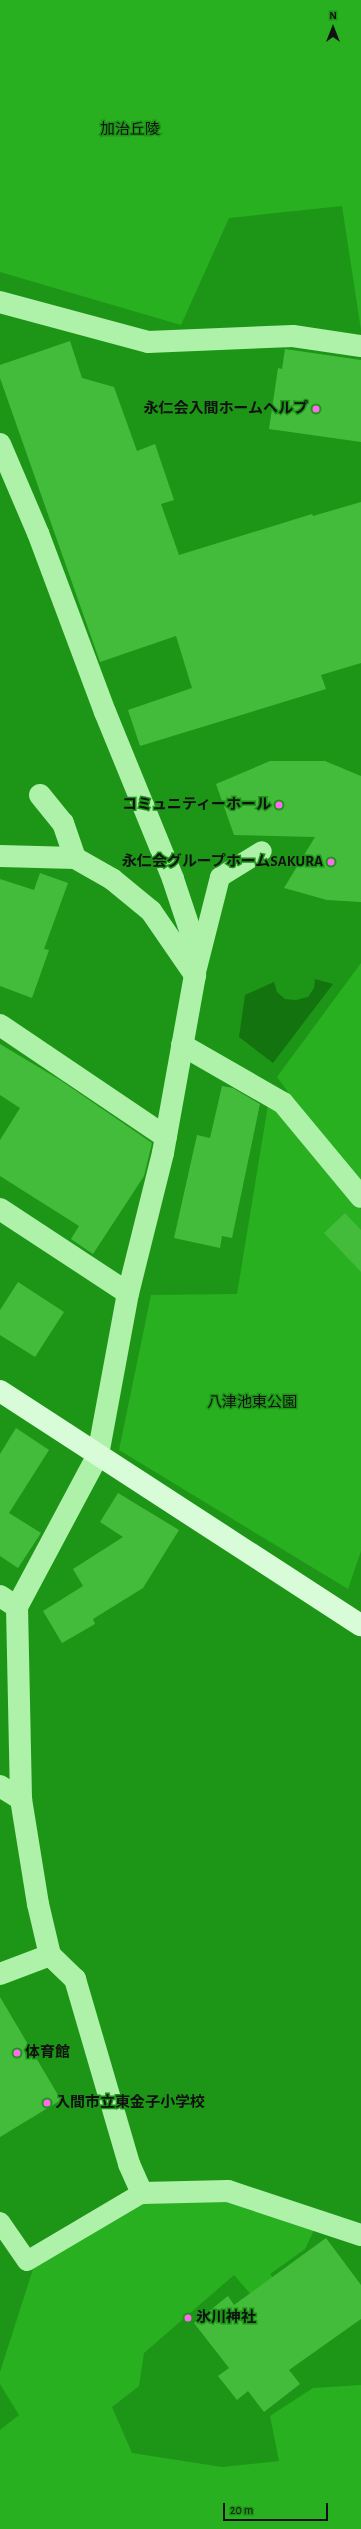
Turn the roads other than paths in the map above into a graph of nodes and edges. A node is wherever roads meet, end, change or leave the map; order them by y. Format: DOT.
graph roads {
  1 [pos="0,302"];
  2 [pos="361,346"];
  3 [pos="0,444"];
  4 [pos="40,795"];
  5 [pos="262,851"];
  6 [pos="0,856"];
  7 [pos="75,858"];
  8 [pos="195,975"];
  9 [pos="0,1025"];
  10 [pos="182,1045"];
  11 [pos="166,1137"];
  12 [pos="361,1197"];
  13 [pos="0,1209"];
  14 [pos="128,1293"];
  15 [pos="0,1391"];
  16 [pos="98,1455"];
  17 [pos="9,1602"];
  18 [pos="361,1625"];
  19 [pos="0,1786"];
  20 [pos="21,1799"];
  21 [pos="50,1955"];
  22 [pos="4,1968"];
  23 [pos="142,2193"];
  24 [pos="0,2222"];
  25 [pos="361,2235"];
  1 -- 2 [label="street"];
  3 -- 8 [label="street"];
  4 -- 7 [label="street"];
  5 -- 8 [label="lane"];
  6 -- 7 [label="street"];
  7 -- 8 [label="street"];
  8 -- 10 [label="street"];
  9 -- 11 [label="street"];
  10 -- 11 [label="street"];
  10 -- 12 [label="street"];
  11 -- 14 [label="street"];
  13 -- 14 [label="street"];
  14 -- 16 [label="street"];
  15 -- 16 [label="street"];
  16 -- 17 [label="street"];
  16 -- 18 [label="street"];
  17 -- 20 [label="street"];
  19 -- 20 [label="street"];
  20 -- 21 [label="street"];
  21 -- 22 [label="street"];
  21 -- 23 [label="street"];
  23 -- 24 [label="lane"];
  23 -- 25 [label="street"];
}
